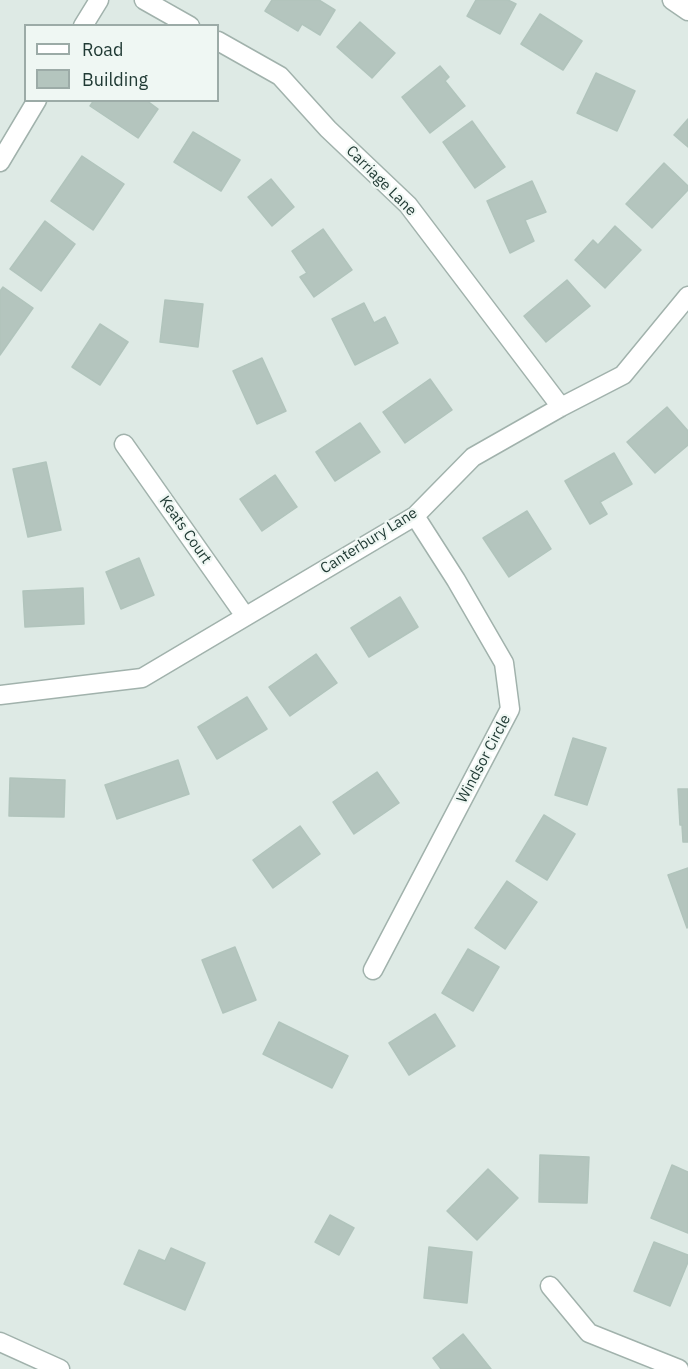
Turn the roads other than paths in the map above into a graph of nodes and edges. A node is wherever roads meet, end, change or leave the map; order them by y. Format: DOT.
graph roads {
  1 [pos="99,0"];
  2 [pos="144,0"];
  3 [pos="672,0"];
  4 [pos="688,11"];
  5 [pos="84,24"];
  6 [pos="186,24"];
  7 [pos="219,42"];
  8 [pos="36,102"];
  9 [pos="0,162"];
  10 [pos="688,296"];
  11 [pos="561,407"];
  12 [pos="124,444"];
  13 [pos="415,516"];
  14 [pos="245,616"];
  15 [pos="0,695"];
  16 [pos="373,970"];
  17 [pos="550,1286"];
  18 [pos="0,1342"];
  19 [pos="60,1369"];
  20 [pos="679,1369"];
  1 -- 5 [label="street"];
  2 -- 6 [label="street"];
  3 -- 4 [label="street"];
  7 -- 11 [label="street, Carriage Lane"];
  8 -- 9 [label="street"];
  10 -- 11 [label="street, Canterbury Lane"];
  11 -- 13 [label="street, Canterbury Lane"];
  12 -- 14 [label="street, Keats Court"];
  13 -- 14 [label="street, Canterbury Lane"];
  13 -- 16 [label="street, Windsor Circle"];
  14 -- 15 [label="street, Canterbury Lane"];
  17 -- 20 [label="street"];
  18 -- 19 [label="street"];
}
